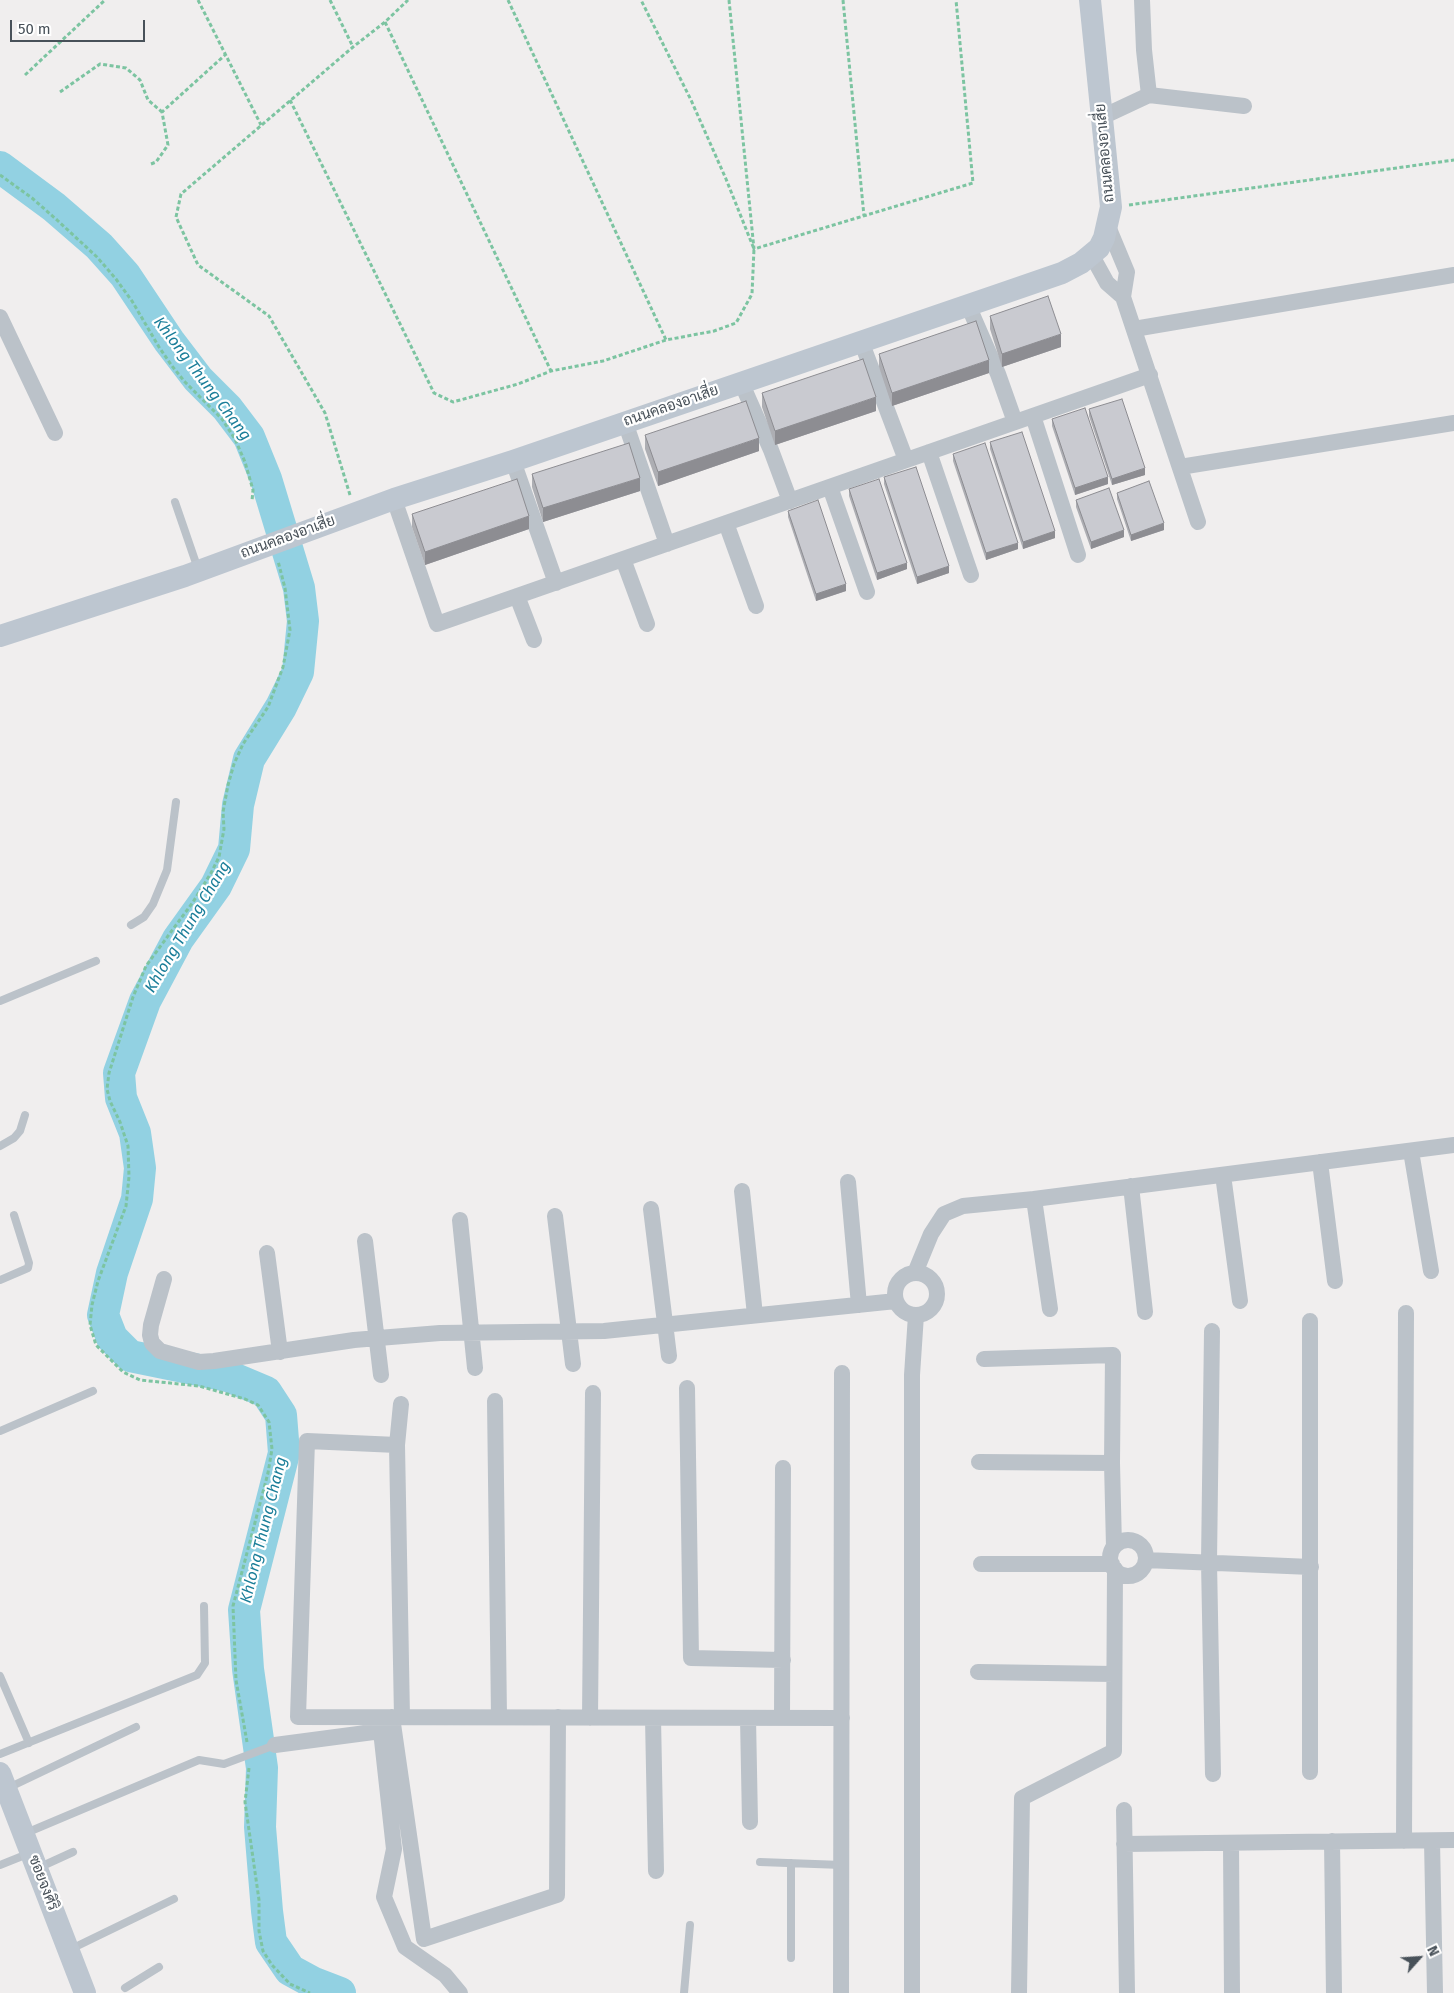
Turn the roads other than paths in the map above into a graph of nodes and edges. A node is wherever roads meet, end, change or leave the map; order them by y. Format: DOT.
graph roads {
  1 [pos="1090,0"];
  2 [pos="1142,0"];
  3 [pos="1149,95"];
  4 [pos="1244,106"];
  5 [pos="1102,117"];
  6 [pos="1109,215"];
  7 [pos="1091,254"];
  8 [pos="1454,275"];
  9 [pos="1124,297"];
  10 [pos="968,305"];
  11 [pos="0,317"];
  12 [pos="1134,329"];
  13 [pos="861,341"];
  14 [pos="1150,375"];
  15 [pos="741,382"];
  16 [pos="1033,416"];
  17 [pos="625,422"];
  18 [pos="1015,422"];
  19 [pos="1454,423"];
  20 [pos="55,433"];
  21 [pos="929,452"];
  22 [pos="906,460"];
  23 [pos="513,461"];
  24 [pos="1180,467"];
  25 [pos="830,487"];
  26 [pos="394,499"];
  27 [pos="790,501"];
  28 [pos="175,502"];
  29 [pos="1198,522"];
  30 [pos="726,524"];
  31 [pos="667,544"];
  32 [pos="1078,555"];
  33 [pos="623,559"];
  34 [pos="199,571"];
  35 [pos="971,575"];
  36 [pos="556,583"];
  37 [pos="867,592"];
  38 [pos="517,596"];
  39 [pos="756,606"];
  40 [pos="647,624"];
  41 [pos="0,636"];
  42 [pos="534,640"];
  43 [pos="176,802"];
  44 [pos="131,925"];
  45 [pos="96,961"];
  46 [pos="0,1001"];
  47 [pos="25,1115"];
  48 [pos="1454,1145"];
  49 [pos="0,1146"];
  50 [pos="1411,1151"];
  51 [pos="1320,1162"];
  52 [pos="1223,1175"];
  53 [pos="848,1182"];
  54 [pos="1131,1186"];
  55 [pos="742,1191"];
  56 [pos="1034,1198"];
  57 [pos="651,1209"];
  58 [pos="14,1215"];
  59 [pos="555,1216"];
  60 [pos="460,1220"];
  61 [pos="364,1241"];
  62 [pos="267,1253"];
  63 [pos="1431,1271"];
  64 [pos="915,1273"];
  65 [pos="164,1279"];
  66 [pos="0,1280"];
  67 [pos="1335,1281"];
  68 [pos="896,1301"];
  69 [pos="1240,1302"];
  70 [pos="859,1305"];
  71 [pos="1050,1309"];
  72 [pos="1145,1312"];
  73 [pos="1406,1313"];
  74 [pos="916,1315"];
  75 [pos="755,1316"];
  76 [pos="1310,1321"];
  77 [pos="665,1325"];
  78 [pos="569,1331"];
  79 [pos="1212,1331"];
  80 [pos="471,1332"];
  81 [pos="376,1338"];
  82 [pos="280,1352"];
  83 [pos="669,1356"];
  84 [pos="984,1359"];
  85 [pos="573,1364"];
  86 [pos="475,1368"];
  87 [pos="842,1373"];
  88 [pos="380,1375"];
  89 [pos="687,1388"];
  90 [pos="92,1391"];
  91 [pos="593,1394"];
  92 [pos="494,1401"];
  93 [pos="401,1404"];
  94 [pos="0,1431"];
  95 [pos="397,1445"];
  96 [pos="979,1462"];
  97 [pos="1112,1462"];
  98 [pos="783,1468"];
  99 [pos="1114,1547"];
  100 [pos="1146,1560"];
  101 [pos="1208,1562"];
  102 [pos="981,1564"];
  103 [pos="1113,1566"];
  104 [pos="1311,1567"];
  105 [pos="204,1606"];
  106 [pos="783,1660"];
  107 [pos="978,1672"];
  108 [pos="1114,1674"];
  109 [pos="0,1676"];
  110 [pos="397,1717"];
  111 [pos="499,1717"];
  112 [pos="558,1718"];
  113 [pos="590,1718"];
  114 [pos="652,1718"];
  115 [pos="748,1718"];
  116 [pos="782,1718"];
  117 [pos="842,1718"];
  118 [pos="136,1727"];
  119 [pos="29,1743"];
  120 [pos="275,1745"];
  121 [pos="0,1754"];
  122 [pos="1310,1772"];
  123 [pos="1213,1774"];
  124 [pos="3,1781"];
  125 [pos="1124,1810"];
  126 [pos="750,1822"];
  127 [pos="1454,1840"];
  128 [pos="1332,1841"];
  129 [pos="1404,1841"];
  130 [pos="1432,1841"];
  131 [pos="1231,1843"];
  132 [pos="1124,1844"];
  133 [pos="31,1851"];
  134 [pos="72,1852"];
  135 [pos="760,1862"];
  136 [pos="791,1863"];
  137 [pos="0,1865"];
  138 [pos="842,1865"];
  139 [pos="656,1871"];
  140 [pos="174,1899"];
  141 [pos="690,1925"];
  142 [pos="69,1950"];
  143 [pos="791,1958"];
  144 [pos="159,1967"];
  145 [pos="126,1991"];
  146 [pos="86,1993"];
  147 [pos="118,1993"];
  148 [pos="460,1993"];
  149 [pos="684,1993"];
  150 [pos="841,1993"];
  151 [pos="912,1993"];
  152 [pos="1019,1993"];
  153 [pos="1126,1993"];
  154 [pos="1232,1993"];
  155 [pos="1334,1993"];
  156 [pos="1435,1993"];
  1 -- 5 [label="street, ถนนคลองอาเสี่ย"];
  2 -- 3 [label="street"];
  3 -- 4 [label="street"];
  3 -- 5 [label="street"];
  5 -- 6 [label="street, ถนนคลองอาเสี่ย"];
  6 -- 7 [label="street, ถนนคลองอาเสี่ย"];
  6 -- 9 [label="street"];
  7 -- 9 [label="street"];
  7 -- 10 [label="street, ถนนคลองอาเสี่ย"];
  8 -- 12 [label="street"];
  9 -- 12 [label="street"];
  10 -- 13 [label="street, ถนนคลองอาเสี่ย"];
  10 -- 18 [label="street"];
  11 -- 20 [label="street"];
  12 -- 14 [label="street"];
  13 -- 15 [label="street, ถนนคลองอาเสี่ย"];
  13 -- 22 [label="street"];
  14 -- 16 [label="street"];
  14 -- 24 [label="street"];
  15 -- 17 [label="street, ถนนคลองอาเสี่ย"];
  15 -- 27 [label="street"];
  16 -- 18 [label="street"];
  16 -- 32 [label="street"];
  17 -- 23 [label="street, ถนนคลองอาเสี่ย"];
  17 -- 31 [label="street"];
  18 -- 21 [label="street"];
  19 -- 24 [label="street"];
  21 -- 22 [label="street"];
  21 -- 35 [label="street"];
  22 -- 25 [label="street"];
  23 -- 26 [label="street, ถนนคลองอาเสี่ย"];
  23 -- 36 [label="street"];
  24 -- 29 [label="street"];
  25 -- 27 [label="street"];
  25 -- 37 [label="street"];
  26 -- 34 [label="street, ถนนคลองอาเสี่ย"];
  26 -- 38 [label="street"];
  27 -- 30 [label="street"];
  28 -- 34 [label="lane"];
  30 -- 31 [label="street"];
  30 -- 39 [label="street"];
  31 -- 33 [label="street"];
  33 -- 36 [label="street"];
  33 -- 40 [label="street"];
  34 -- 41 [label="street, ถนนคลองอาเสี่ย"];
  36 -- 38 [label="street"];
  38 -- 42 [label="street"];
  43 -- 44 [label="lane"];
  45 -- 46 [label="lane"];
  47 -- 49 [label="lane"];
  48 -- 50 [label="street"];
  50 -- 51 [label="street"];
  50 -- 63 [label="street"];
  51 -- 52 [label="street"];
  51 -- 67 [label="street"];
  52 -- 54 [label="street"];
  52 -- 69 [label="street"];
  53 -- 70 [label="street"];
  54 -- 56 [label="street"];
  54 -- 72 [label="street"];
  55 -- 75 [label="street"];
  56 -- 64 [label="street"];
  56 -- 71 [label="street"];
  57 -- 77 [label="street"];
  58 -- 66 [label="lane"];
  59 -- 78 [label="street"];
  60 -- 80 [label="street"];
  61 -- 81 [label="street"];
  62 -- 82 [label="street"];
  64 -- 68 [label="street"];
  64 -- 74 [label="street"];
  65 -- 82 [label="street"];
  68 -- 70 [label="street"];
  68 -- 74 [label="street"];
  70 -- 75 [label="street"];
  73 -- 129 [label="street"];
  74 -- 151 [label="street"];
  75 -- 77 [label="street"];
  76 -- 104 [label="street"];
  77 -- 78 [label="street"];
  77 -- 83 [label="street"];
  78 -- 80 [label="street"];
  78 -- 85 [label="street"];
  79 -- 101 [label="street"];
  80 -- 81 [label="street"];
  80 -- 86 [label="street"];
  81 -- 82 [label="street"];
  81 -- 88 [label="street"];
  84 -- 97 [label="street"];
  87 -- 117 [label="street"];
  89 -- 106 [label="street"];
  90 -- 94 [label="lane"];
  91 -- 113 [label="street"];
  92 -- 111 [label="street"];
  93 -- 95 [label="street"];
  95 -- 110 [label="street"];
  95 -- 110 [label="street"];
  96 -- 97 [label="street"];
  97 -- 99 [label="street"];
  98 -- 106 [label="street"];
  99 -- 100 [label="street"];
  99 -- 103 [label="street"];
  100 -- 101 [label="street"];
  100 -- 103 [label="street"];
  101 -- 104 [label="street"];
  101 -- 123 [label="street"];
  102 -- 103 [label="street"];
  103 -- 108 [label="street"];
  104 -- 122 [label="street"];
  105 -- 119 [label="lane"];
  106 -- 116 [label="street"];
  107 -- 108 [label="street"];
  108 -- 152 [label="street"];
  109 -- 119 [label="lane"];
  110 -- 111 [label="street"];
  110 -- 112 [label="street"];
  111 -- 112 [label="street"];
  112 -- 113 [label="street"];
  113 -- 114 [label="street"];
  114 -- 115 [label="street"];
  114 -- 139 [label="street"];
  115 -- 116 [label="street"];
  115 -- 126 [label="street"];
  116 -- 117 [label="street"];
  117 -- 138 [label="street"];
  118 -- 124 [label="lane"];
  119 -- 121 [label="lane"];
  120 -- 133 [label="lane"];
  120 -- 148 [label="street"];
  124 -- 133 [label="street, ซอยจงศิริ"];
  125 -- 132 [label="street"];
  127 -- 130 [label="street"];
  128 -- 129 [label="street"];
  128 -- 131 [label="street"];
  128 -- 155 [label="street"];
  129 -- 130 [label="street"];
  130 -- 156 [label="street"];
  131 -- 132 [label="street"];
  131 -- 154 [label="street"];
  132 -- 153 [label="street"];
  133 -- 134 [label="lane"];
  133 -- 137 [label="lane"];
  133 -- 142 [label="street, ซอยจงศิริ"];
  135 -- 136 [label="lane"];
  136 -- 138 [label="lane"];
  136 -- 143 [label="lane"];
  138 -- 150 [label="street"];
  140 -- 142 [label="lane"];
  141 -- 149 [label="lane"];
  142 -- 146 [label="street, ซอยจงศิริ"];
  144 -- 145 [label="lane"];
  145 -- 147 [label="lane"];
}
